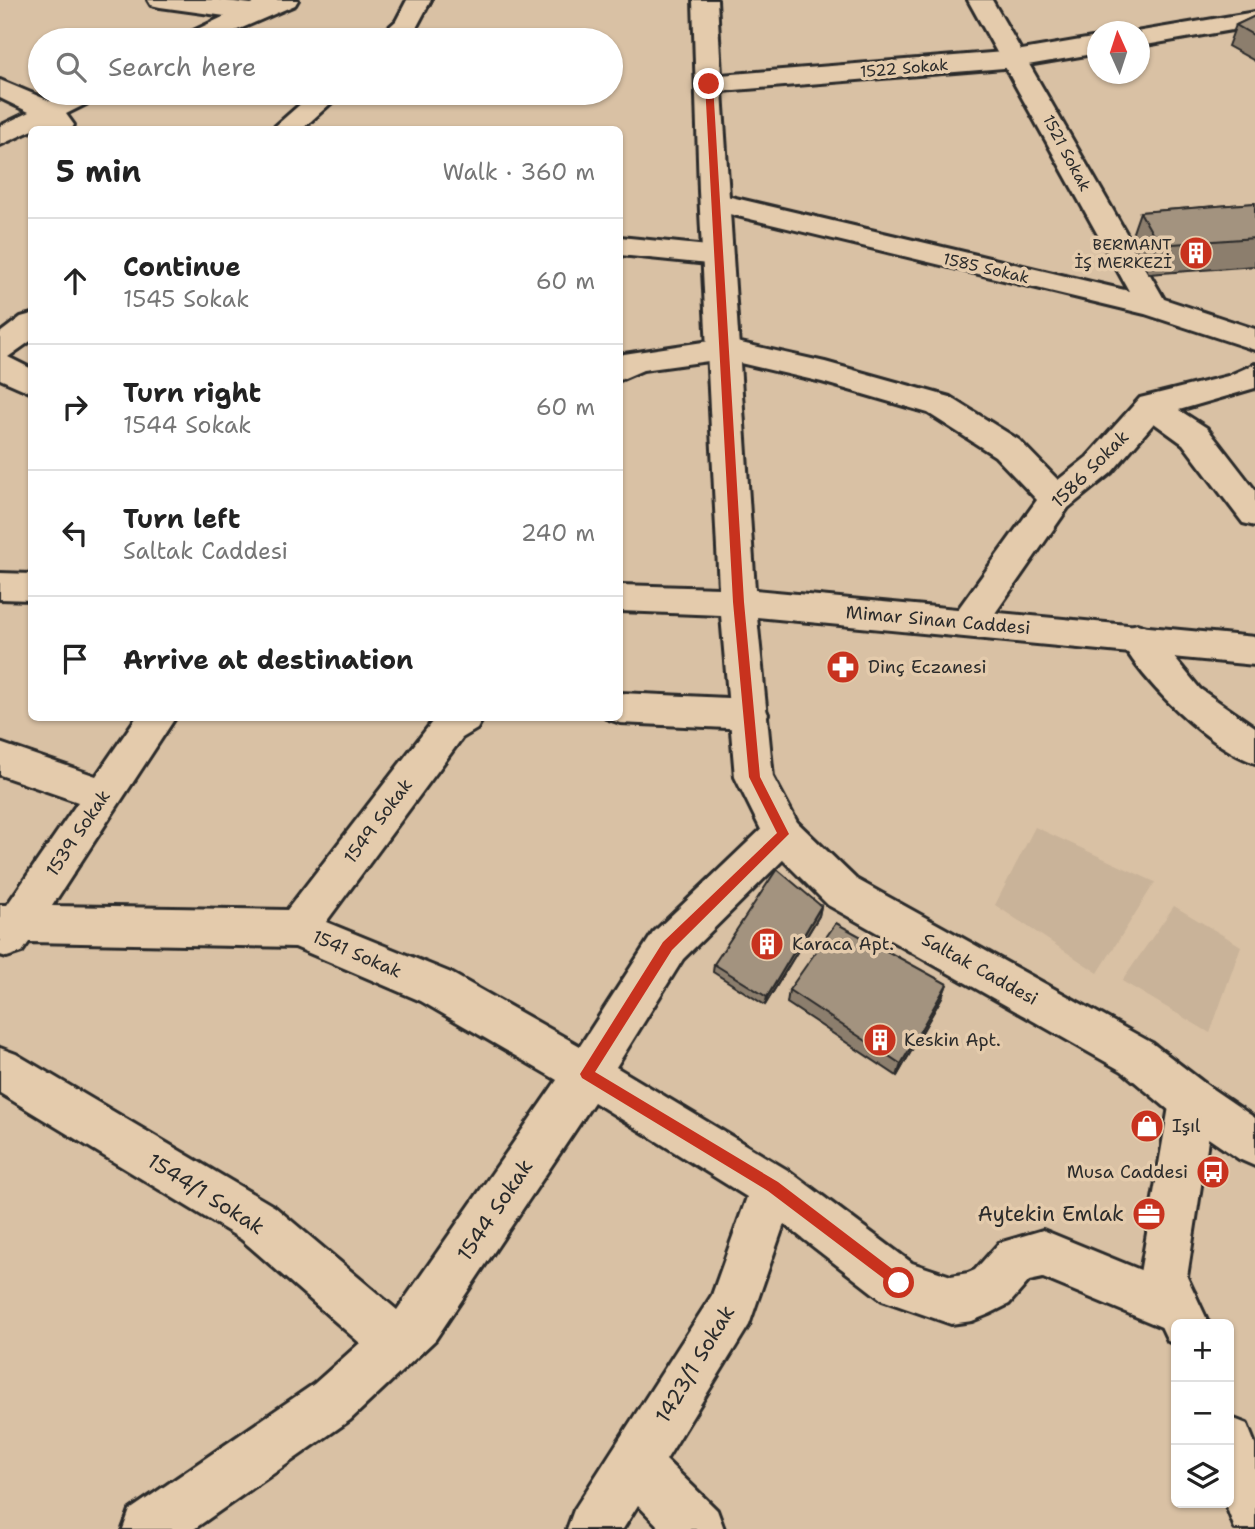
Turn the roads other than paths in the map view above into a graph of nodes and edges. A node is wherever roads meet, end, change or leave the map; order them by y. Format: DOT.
graph roads {
  1 [pos="160,0"];
  2 [pos="286,0"];
  3 [pos="419,0"];
  4 [pos="705,0"];
  5 [pos="980,0"];
  6 [pos="253,12"];
  7 [pos="1255,19"];
  8 [pos="219,28"];
  9 [pos="402,28"];
  10 [pos="1150,36"];
  11 [pos="1087,48"];
  12 [pos="1016,59"];
  13 [pos="709,84"];
  14 [pos="0,88"];
  15 [pos="28,104"];
  16 [pos="30,105"];
  17 [pos="73,105"];
  18 [pos="314,105"];
  19 [pos="56,120"];
  20 [pos="36,126"];
  21 [pos="289,126"];
  22 [pos="28,128"];
  23 [pos="0,137"];
  24 [pos="714,202"];
  25 [pos="623,246"];
  26 [pos="718,256"];
  27 [pos="1153,306"];
  28 [pos="28,327"];
  29 [pos="1255,340"];
  30 [pos="0,349"];
  31 [pos="723,349"];
  32 [pos="625,361"];
  33 [pos="0,365"];
  34 [pos="1255,374"];
  35 [pos="28,381"];
  36 [pos="1152,406"];
  37 [pos="1056,499"];
  38 [pos="1255,514"];
  39 [pos="0,586"];
  40 [pos="28,587"];
  41 [pos="623,598"];
  42 [pos="738,602"];
  43 [pos="969,622"];
  44 [pos="1137,638"];
  45 [pos="1255,651"];
  46 [pos="623,708"];
  47 [pos="748,714"];
  48 [pos="154,721"];
  49 [pos="459,721"];
  50 [pos="1255,747"];
  51 [pos="0,759"];
  52 [pos="104,795"];
  53 [pos="783,834"];
  54 [pos="297,929"];
  55 [pos="6,931"];
  56 [pos="0,1069"];
  57 [pos="587,1074"];
  58 [pos="1192,1101"];
  59 [pos="1253,1137"];
  60 [pos="773,1186"];
  61 [pos="1181,1317"];
  62 [pos="397,1342"];
  63 [pos="1230,1445"];
  64 [pos="634,1464"];
  65 [pos="1255,1515"];
  66 [pos="149,1529"];
  67 [pos="593,1529"];
  68 [pos="698,1529"];
  1 -- 6 [label="street"];
  2 -- 6 [label="street"];
  3 -- 9 [label="street"];
  4 -- 13 [label="street, Saltak Caddesi"];
  5 -- 12 [label="street, 1521 Sokak"];
  6 -- 8 [label="street"];
  7 -- 10 [label="street"];
  11 -- 12 [label="street, 1522 Sokak"];
  12 -- 13 [label="street, 1522 Sokak"];
  12 -- 27 [label="street, 1521 Sokak"];
  13 -- 24 [label="street, Saltak Caddesi"];
  14 -- 15 [label="street"];
  16 -- 19 [label="street"];
  17 -- 19 [label="street"];
  18 -- 21 [label="street"];
  19 -- 20 [label="street"];
  22 -- 23 [label="street"];
  24 -- 26 [label="street, Saltak Caddesi"];
  24 -- 27 [label="street, 1585 Sokak"];
  25 -- 26 [label="street"];
  26 -- 31 [label="street, Saltak Caddesi"];
  27 -- 29 [label="street, 1585 Sokak"];
  28 -- 30 [label="street"];
  31 -- 32 [label="street"];
  31 -- 37 [label="street"];
  31 -- 42 [label="street, Saltak Caddesi"];
  33 -- 35 [label="street"];
  34 -- 36 [label="street"];
  36 -- 37 [label="street, 1586 Sokak"];
  36 -- 38 [label="street"];
  37 -- 43 [label="street, 1586 Sokak"];
  39 -- 40 [label="street"];
  41 -- 42 [label="street, Mimar Sinan Caddesi"];
  42 -- 43 [label="street, Mimar Sinan Caddesi"];
  42 -- 47 [label="street, Saltak Caddesi"];
  43 -- 44 [label="street, Mimar Sinan Caddesi"];
  44 -- 45 [label="street, Mimar Sinan Caddesi"];
  44 -- 50 [label="street"];
  46 -- 47 [label="street"];
  47 -- 53 [label="street, Saltak Caddesi"];
  48 -- 52 [label="street, 1539 Sokak"];
  49 -- 54 [label="street, 1549 Sokak"];
  51 -- 52 [label="street"];
  52 -- 55 [label="street, 1539 Sokak"];
  53 -- 57 [label="street, 1544 Sokak"];
  53 -- 58 [label="street, Saltak Caddesi"];
  54 -- 55 [label="street, 1541 Sokak"];
  54 -- 57 [label="street, 1541 Sokak"];
  56 -- 62 [label="street, 1544/1 Sokak"];
  57 -- 60 [label="street, 1541 Sokak"];
  57 -- 62 [label="street, 1544 Sokak"];
  58 -- 59 [label="street, Saltak Caddesi"];
  58 -- 61 [label="street"];
  60 -- 61 [label="street, 1541 Sokak"];
  60 -- 64 [label="street, 1423/1 Sokak"];
  62 -- 66 [label="street, 1544 Sokak"];
  63 -- 65 [label="street"];
  64 -- 67 [label="street, 1423/1 Sokak"];
  64 -- 68 [label="street"];
}
